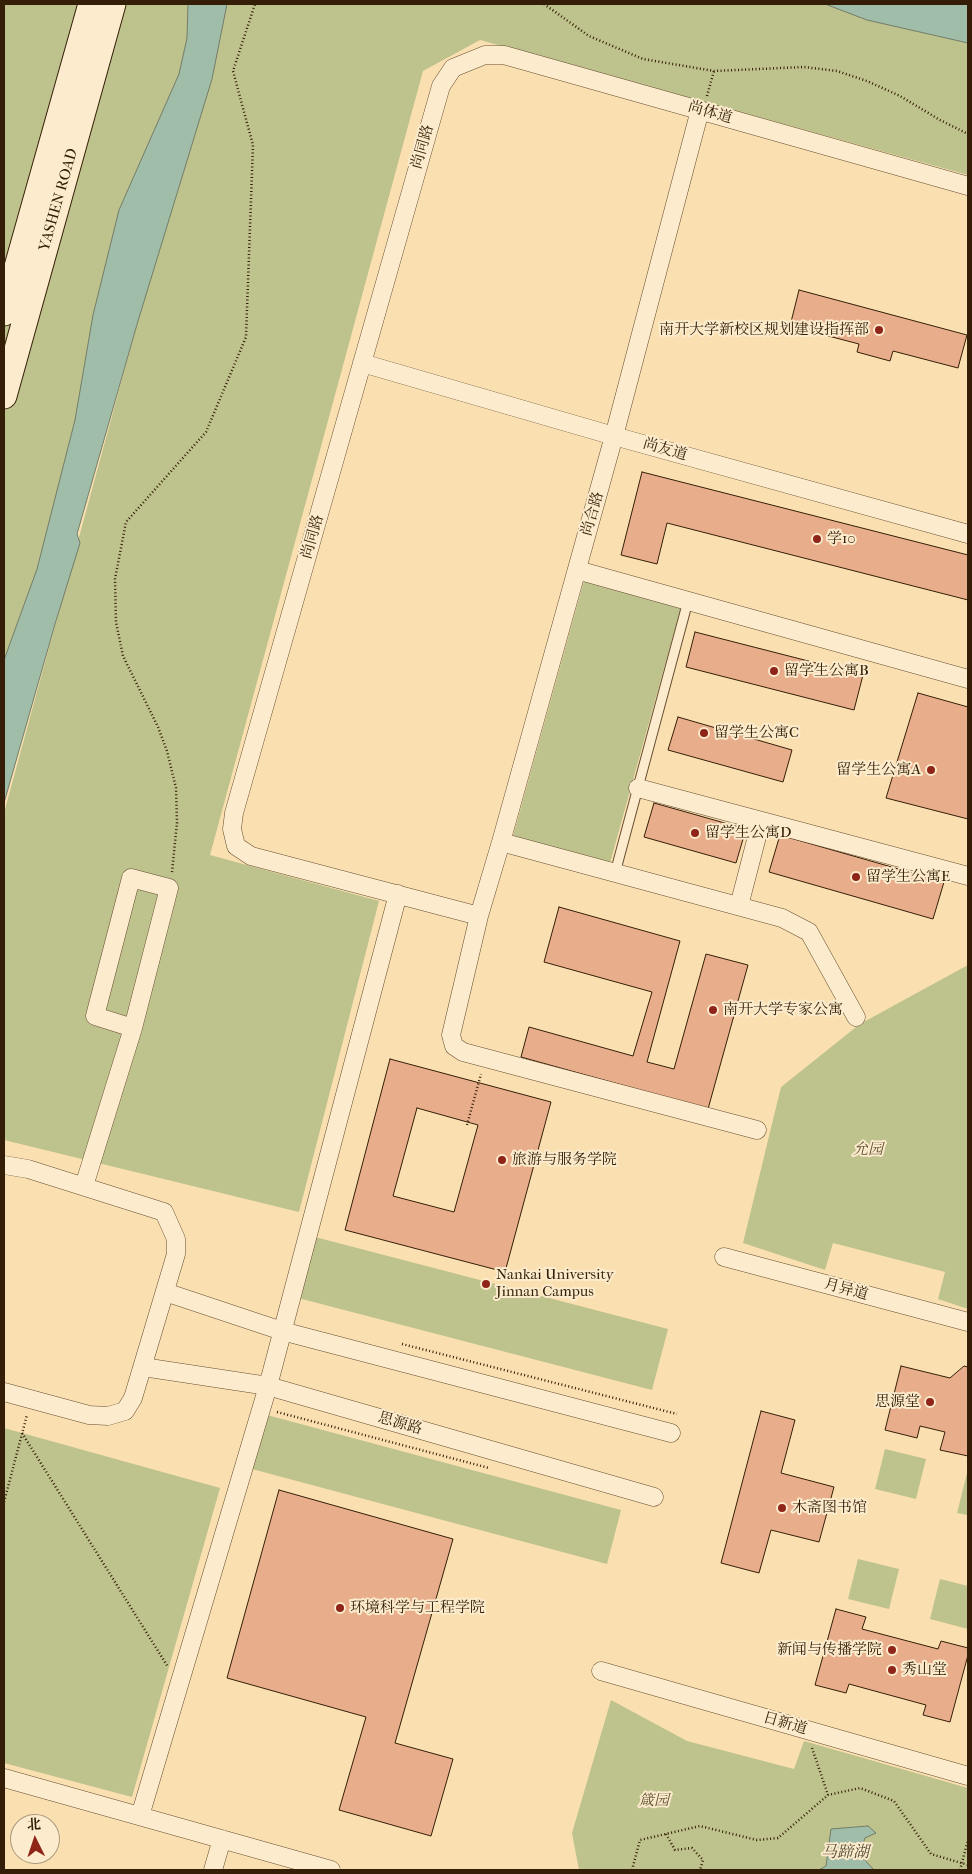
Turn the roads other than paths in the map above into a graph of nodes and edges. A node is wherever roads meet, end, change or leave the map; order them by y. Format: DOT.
graph roads {
  1 [pos="91,4"];
  2 [pos="114,4"];
  3 [pos="453,68"];
  4 [pos="702,111"];
  5 [pos="968,186"];
  6 [pos="4,313"];
  7 [pos="362,363"];
  8 [pos="4,396"];
  9 [pos="614,436"];
  10 [pos="968,534"];
  11 [pos="577,570"];
  12 [pos="688,601"];
  13 [pos="968,679"];
  14 [pos="638,788"];
  15 [pos="762,821"];
  16 [pos="501,842"];
  17 [pos="615,873"];
  18 [pos="968,876"];
  19 [pos="398,894"];
  20 [pos="739,906"];
  21 [pos="479,916"];
  22 [pos="856,1016"];
  23 [pos="133,1028"];
  24 [pos="757,1130"];
  25 [pos="4,1165"];
  26 [pos="84,1186"];
  27 [pos="724,1257"];
  28 [pos="165,1292"];
  29 [pos="968,1322"];
  30 [pos="282,1331"];
  31 [pos="143,1367"];
  32 [pos="268,1386"];
  33 [pos="4,1392"];
  34 [pos="671,1432"];
  35 [pos="654,1497"];
  36 [pos="601,1671"];
  37 [pos="968,1776"];
  38 [pos="4,1778"];
  39 [pos="140,1816"];
  40 [pos="222,1839"];
  41 [pos="213,1870"];
  42 [pos="331,1870"];
  1 -- 6 [label="main road, YASHEN ROAD"];
  2 -- 8 [label="main road, YASHEN ROAD"];
  3 -- 4 [label="street, 尚体道"];
  3 -- 7 [label="street, 尚同路"];
  4 -- 5 [label="street, 尚体道"];
  4 -- 9 [label="street, 尚合路"];
  7 -- 9 [label="street, 尚友道"];
  7 -- 19 [label="street, 尚同路"];
  9 -- 10 [label="street, 尚友道"];
  9 -- 11 [label="street, 尚合路"];
  11 -- 12 [label="street"];
  11 -- 16 [label="street, 尚合路"];
  12 -- 13 [label="street"];
  12 -- 14 [label="lane"];
  14 -- 15 [label="street"];
  14 -- 17 [label="lane"];
  15 -- 18 [label="street"];
  15 -- 20 [label="street"];
  16 -- 17 [label="street"];
  16 -- 21 [label="street, 尚合路"];
  17 -- 20 [label="street"];
  19 -- 21 [label="street, 尚同路"];
  19 -- 30 [label="street"];
  20 -- 22 [label="street"];
  21 -- 24 [label="street, 尚合路"];
  23 -- 23 [label="street"];
  23 -- 26 [label="street"];
  25 -- 26 [label="street"];
  26 -- 28 [label="street"];
  27 -- 29 [label="street, 月异道"];
  28 -- 30 [label="street"];
  28 -- 31 [label="street"];
  30 -- 32 [label="street"];
  30 -- 34 [label="street"];
  31 -- 32 [label="street, 思源路"];
  31 -- 33 [label="street"];
  32 -- 35 [label="street, 思源路"];
  32 -- 39 [label="street"];
  36 -- 37 [label="street, 日新道"];
  38 -- 39 [label="street"];
  39 -- 40 [label="street"];
  40 -- 41 [label="street"];
  40 -- 42 [label="street"];
}
